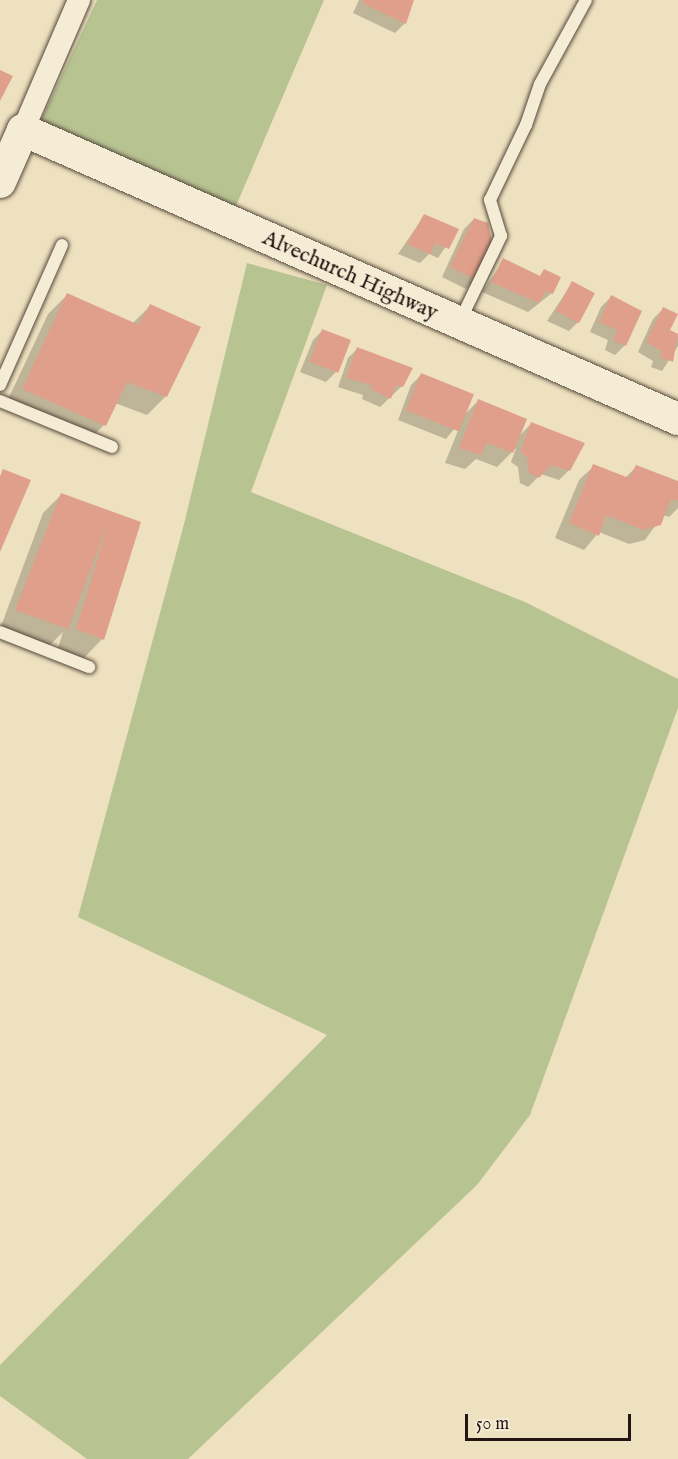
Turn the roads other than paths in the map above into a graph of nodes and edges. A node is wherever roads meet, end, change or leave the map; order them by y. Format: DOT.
graph roads {
  1 [pos="79,0"];
  2 [pos="586,0"];
  3 [pos="23,130"];
  4 [pos="0,182"];
  5 [pos="62,245"];
  6 [pos="459,324"];
  7 [pos="0,385"];
  8 [pos="0,401"];
  9 [pos="678,419"];
  10 [pos="112,447"];
  11 [pos="0,632"];
  12 [pos="89,667"];
  1 -- 3 [label="street"];
  2 -- 6 [label="lane"];
  3 -- 4 [label="street"];
  3 -- 6 [label="street, Alvechurch Highway"];
  5 -- 7 [label="lane"];
  6 -- 9 [label="street, Alvechurch Highway"];
  8 -- 10 [label="lane"];
  11 -- 12 [label="lane"];
}
